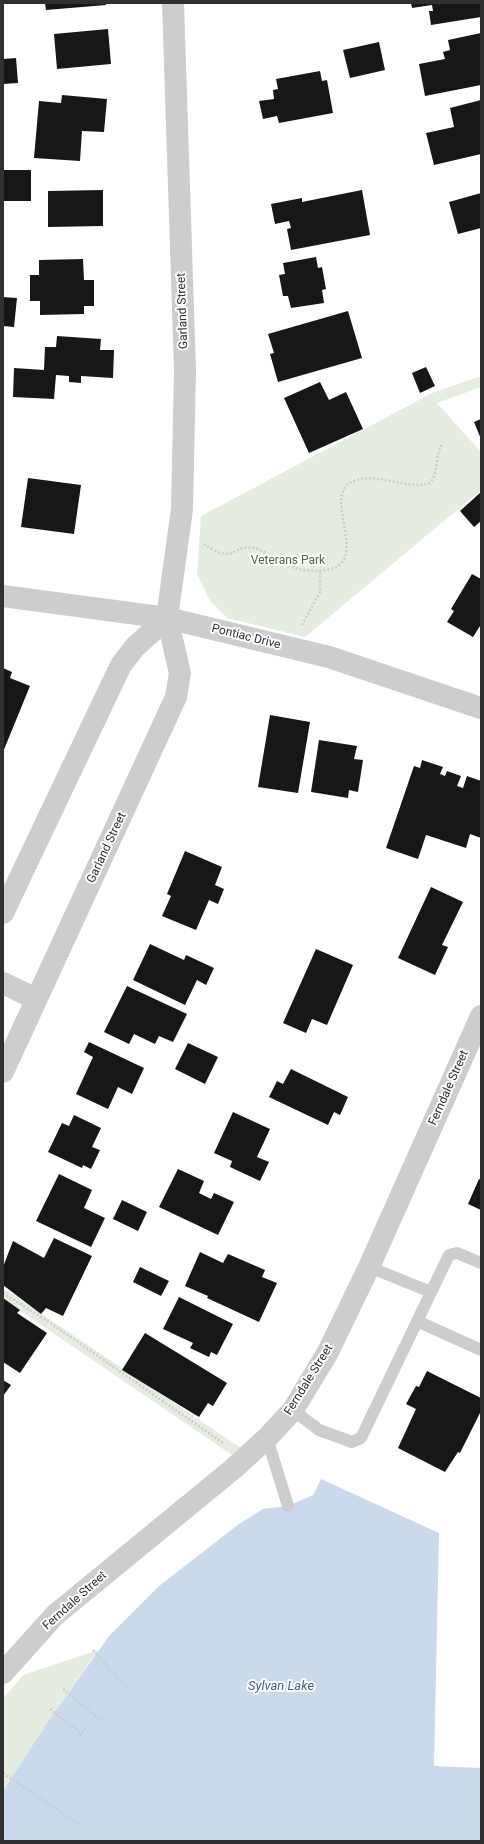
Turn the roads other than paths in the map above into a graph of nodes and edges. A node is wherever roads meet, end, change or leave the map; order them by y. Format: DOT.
graph roads {
  1 [pos="173,3"];
  2 [pos="3,596"];
  3 [pos="167,618"];
  4 [pos="481,708"];
  5 [pos="3,913"];
  6 [pos="3,983"];
  7 [pos="36,999"];
  8 [pos="481,1016"];
  9 [pos="3,1072"];
  10 [pos="481,1263"];
  11 [pos="370,1266"];
  12 [pos="431,1292"];
  13 [pos="417,1321"];
  14 [pos="481,1350"];
  15 [pos="293,1410"];
  16 [pos="267,1438"];
  17 [pos="288,1506"];
  18 [pos="3,1673"];
  1 -- 3 [label="street, Garland Street"];
  2 -- 3 [label="street, Pontiac Drive"];
  3 -- 4 [label="street, Pontiac Drive"];
  3 -- 5 [label="street"];
  3 -- 7 [label="street, Garland Street"];
  6 -- 7 [label="street"];
  7 -- 9 [label="street, Garland Street"];
  8 -- 11 [label="street, Ferndale Street"];
  10 -- 12 [label="lane"];
  11 -- 12 [label="lane"];
  11 -- 15 [label="street, Ferndale Street"];
  12 -- 13 [label="lane"];
  13 -- 14 [label="lane"];
  13 -- 15 [label="lane"];
  15 -- 16 [label="street, Ferndale Street"];
  16 -- 17 [label="lane"];
  16 -- 18 [label="street, Ferndale Street"];
}
